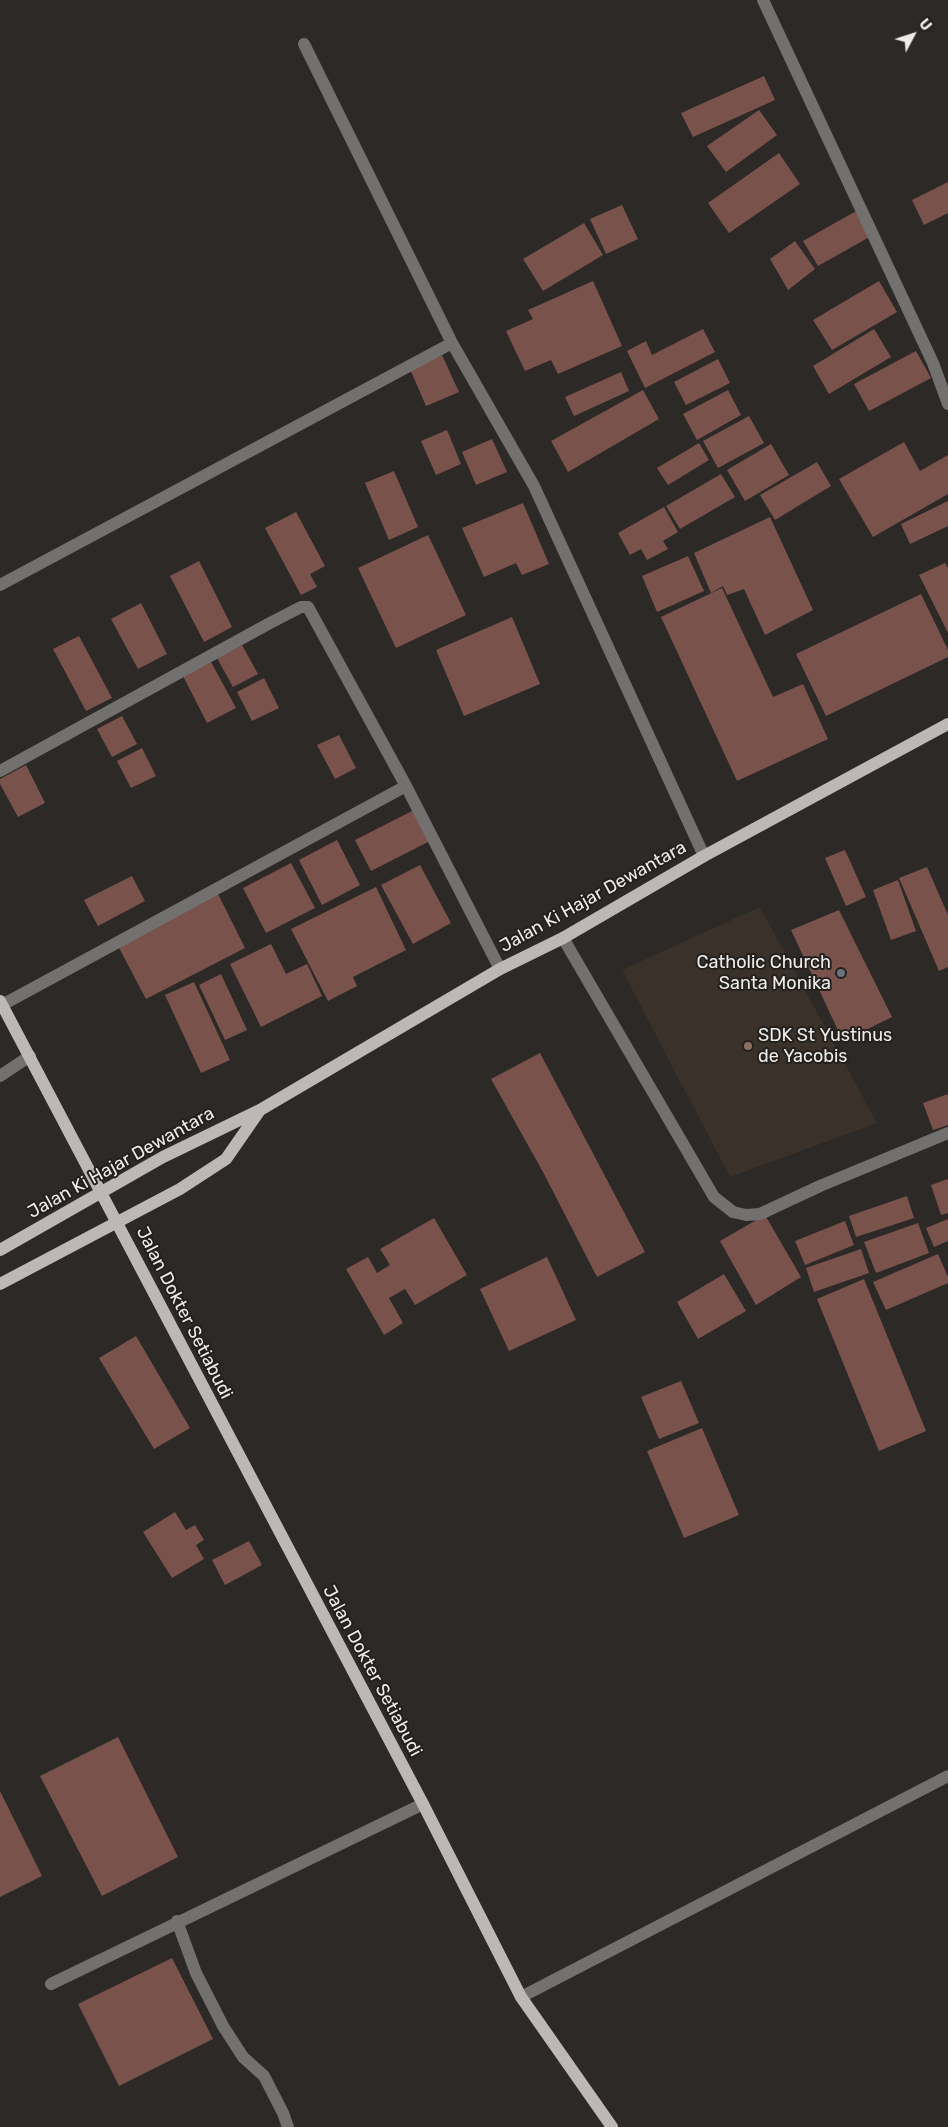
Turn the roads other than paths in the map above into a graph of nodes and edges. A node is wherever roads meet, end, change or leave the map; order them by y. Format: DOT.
graph roads {
  1 [pos="763,0"];
  2 [pos="304,44"];
  3 [pos="452,343"];
  4 [pos="948,404"];
  5 [pos="0,585"];
  6 [pos="948,724"];
  7 [pos="0,771"];
  8 [pos="406,786"];
  9 [pos="704,856"];
  10 [pos="563,938"];
  11 [pos="500,969"];
  12 [pos="1,1003"];
  13 [pos="30,1056"];
  14 [pos="0,1076"];
  15 [pos="260,1110"];
  16 [pos="948,1132"];
  17 [pos="101,1192"];
  18 [pos="118,1222"];
  19 [pos="0,1250"];
  20 [pos="0,1284"];
  21 [pos="948,1776"];
  22 [pos="423,1804"];
  23 [pos="177,1922"];
  24 [pos="51,1984"];
  25 [pos="521,1996"];
  26 [pos="288,2127"];
  27 [pos="612,2127"];
  1 -- 4 [label="street"];
  2 -- 3 [label="street"];
  3 -- 5 [label="street"];
  3 -- 9 [label="street"];
  6 -- 9 [label="main road, Jalan Ki Hajar Dewantara"];
  7 -- 8 [label="street"];
  8 -- 11 [label="street"];
  8 -- 12 [label="street"];
  9 -- 10 [label="main road, Jalan Ki Hajar Dewantara"];
  10 -- 11 [label="main road, Jalan Ki Hajar Dewantara"];
  10 -- 16 [label="street"];
  11 -- 15 [label="main road, Jalan Ki Hajar Dewantara"];
  12 -- 13 [label="main road, Jalan Dokter Setiabudi"];
  13 -- 14 [label="street"];
  13 -- 17 [label="main road, Jalan Dokter Setiabudi"];
  15 -- 17 [label="main road, Jalan Ki Hajar Dewantara"];
  15 -- 18 [label="main road, Jalan Ki Hajar Dewantara"];
  17 -- 18 [label="main road, Jalan Dokter Setiabudi"];
  17 -- 19 [label="main road, Jalan Ki Hajar Dewantara"];
  18 -- 20 [label="main road, Jalan Ki Hajar Dewantara"];
  18 -- 22 [label="main road, Jalan Dokter Setiabudi"];
  21 -- 25 [label="street"];
  22 -- 23 [label="street"];
  22 -- 25 [label="main road, Jalan Dokter Setiabudi"];
  23 -- 24 [label="street"];
  23 -- 26 [label="street"];
  25 -- 27 [label="main road, Jalan Dokter Setiabudi"];
}
